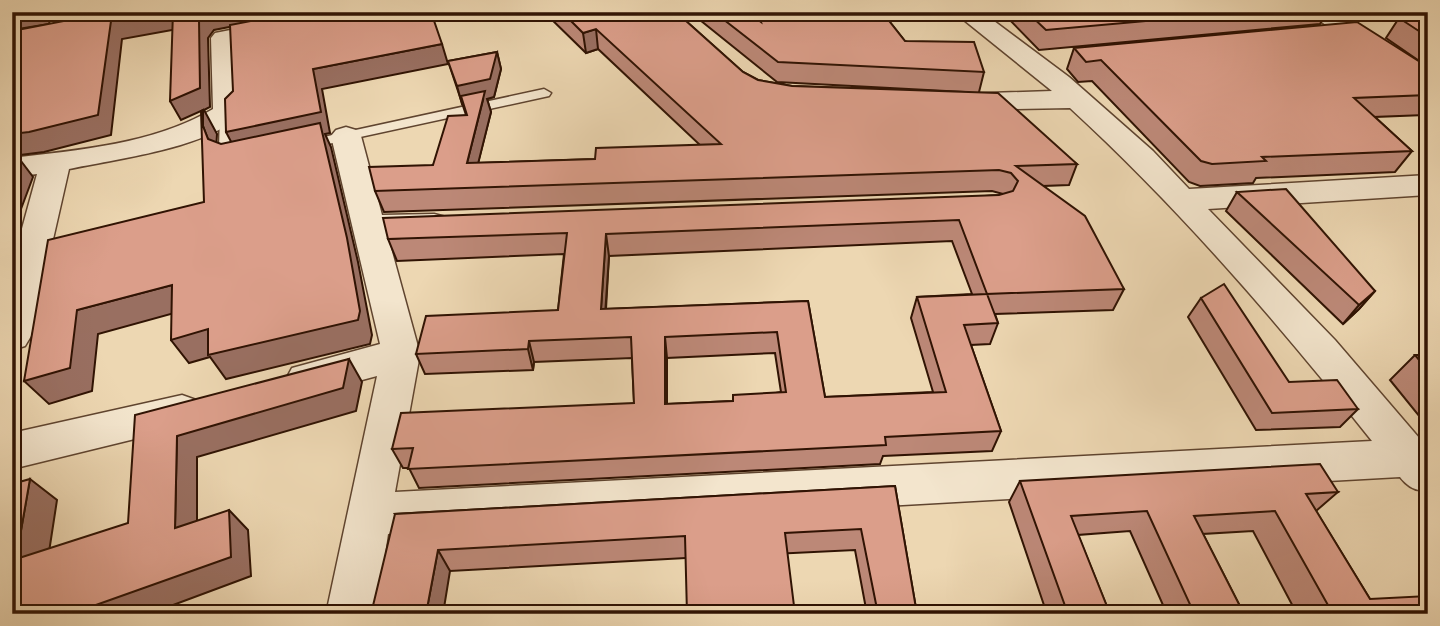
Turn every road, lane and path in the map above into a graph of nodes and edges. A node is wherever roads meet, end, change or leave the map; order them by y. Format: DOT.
graph roads {
  1 [pos="361,12"];
  2 [pos="966,12"];
  3 [pos="1315,24"];
  4 [pos="222,25"];
  5 [pos="1070,58"];
  6 [pos="1030,62"];
  7 [pos="1428,62"];
  8 [pos="1401,63"];
  9 [pos="1428,82"];
  10 [pos="544,93"];
  11 [pos="1077,99"];
  12 [pos="940,102"];
  13 [pos="227,112"];
  14 [pos="346,136"];
  15 [pos="294,148"];
  16 [pos="249,158"];
  17 [pos="55,162"];
  18 [pos="12,168"];
  19 [pos="1428,185"];
  20 [pos="1181,200"];
  21 [pos="465,223"];
  22 [pos="368,227"];
  23 [pos="12,336"];
  24 [pos="401,354"];
  25 [pos="273,388"];
  26 [pos="221,401"];
  27 [pos="12,451"];
  28 [pos="1422,465"];
  29 [pos="368,513"];
  30 [pos="351,614"];
  1 -- 4 [label="street"];
  2 -- 6 [label="street"];
  3 -- 8 [label="street"];
  4 -- 13 [label="street"];
  5 -- 6 [label="street"];
  6 -- 11 [label="street"];
  7 -- 8 [label="street"];
  8 -- 9 [label="street"];
  10 -- 14 [label="lane"];
  11 -- 12 [label="street"];
  11 -- 20 [label="street"];
  13 -- 16 [label="lane"];
  13 -- 17 [label="street"];
  14 -- 15 [label="lane"];
  14 -- 22 [label="street"];
  17 -- 18 [label="street"];
  17 -- 23 [label="street"];
  19 -- 20 [label="street"];
  20 -- 28 [label="street"];
  21 -- 22 [label="street"];
  22 -- 24 [label="street"];
  24 -- 25 [label="street"];
  24 -- 29 [label="street"];
  26 -- 27 [label="street"];
  28 -- 29 [label="street"];
  29 -- 30 [label="street"];
}
